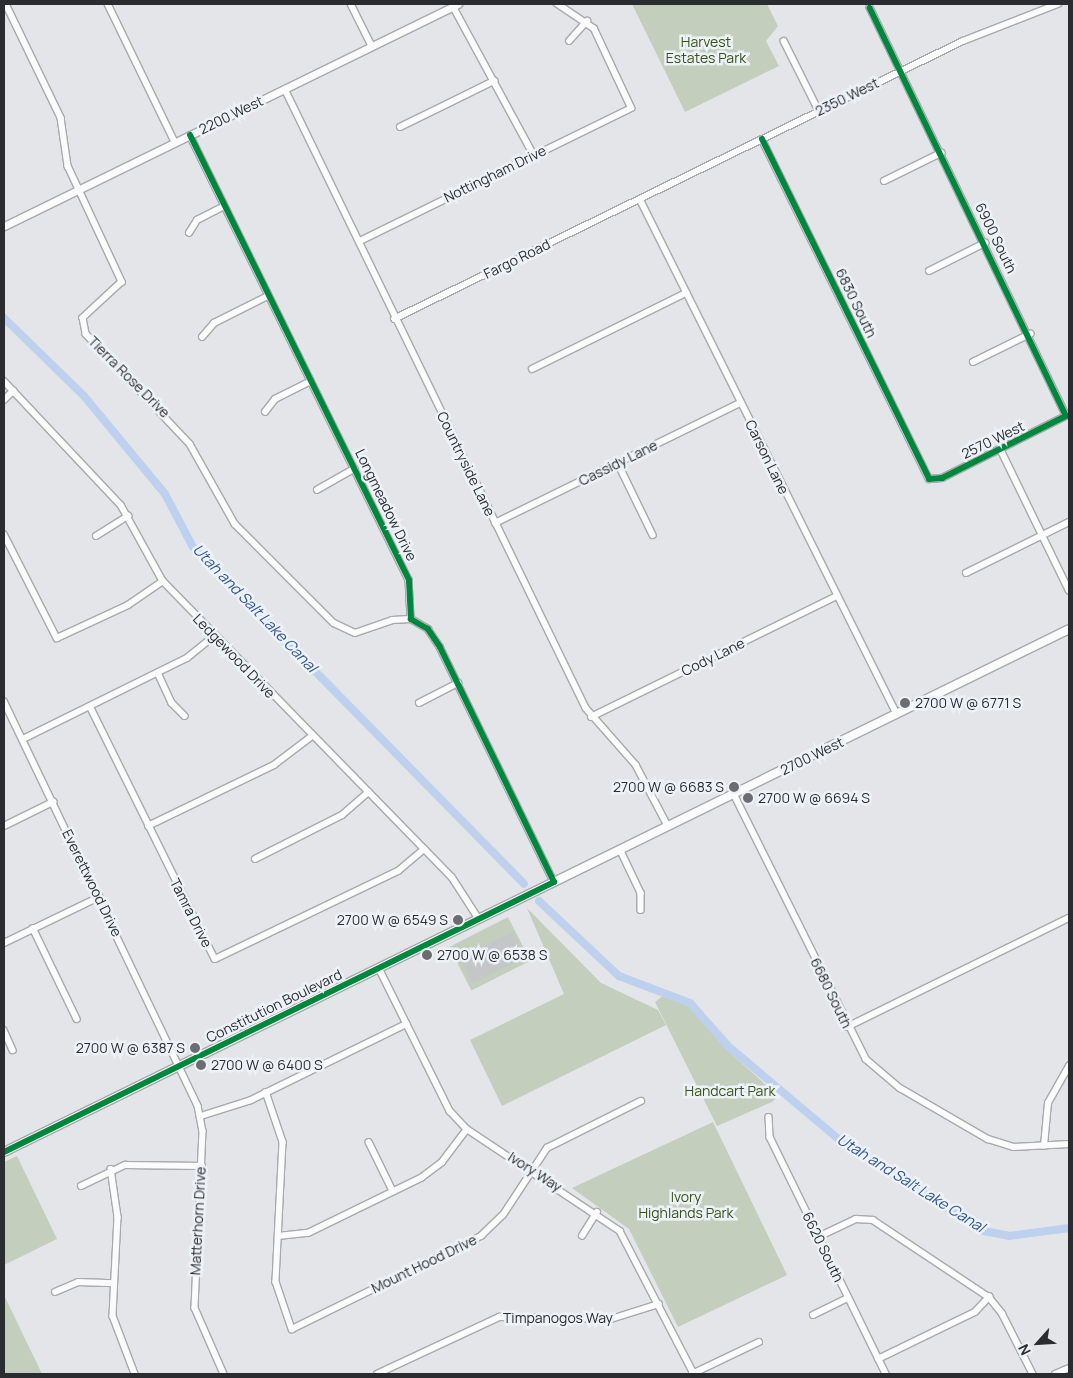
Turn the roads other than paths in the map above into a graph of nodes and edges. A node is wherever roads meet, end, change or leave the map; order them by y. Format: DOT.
graph roads {
  1 [pos="6,4"];
  2 [pos="108,4"];
  3 [pos="351,4"];
  4 [pos="557,4"];
  5 [pos="1058,4"];
  6 [pos="455,5"];
  7 [pos="870,8"];
  8 [pos="587,21"];
  9 [pos="570,41"];
  10 [pos="784,41"];
  11 [pos="372,46"];
  12 [pos="901,71"];
  13 [pos="494,81"];
  14 [pos="285,88"];
  15 [pos="819,111"];
  16 [pos="400,127"];
  17 [pos="190,135"];
  18 [pos="762,139"];
  19 [pos="175,142"];
  20 [pos="940,153"];
  21 [pos="534,155"];
  22 [pos="884,181"];
  23 [pos="78,189"];
  24 [pos="640,198"];
  25 [pos="224,206"];
  26 [pos="4,226"];
  27 [pos="189,232"];
  28 [pos="360,241"];
  29 [pos="985,244"];
  30 [pos="929,271"];
  31 [pos="686,293"];
  32 [pos="268,296"];
  33 [pos="394,318"];
  34 [pos="1030,334"];
  35 [pos="202,338"];
  36 [pos="974,362"];
  37 [pos="532,369"];
  38 [pos="4,381"];
  39 [pos="311,381"];
  40 [pos="13,391"];
  41 [pos="4,400"];
  42 [pos="740,403"];
  43 [pos="265,412"];
  44 [pos="1066,416"];
  45 [pos="1001,450"];
  46 [pos="618,463"];
  47 [pos="354,468"];
  48 [pos="929,479"];
  49 [pos="317,490"];
  50 [pos="128,516"];
  51 [pos="495,522"];
  52 [pos="1069,522"];
  53 [pos="4,534"];
  54 [pos="653,535"];
  55 [pos="1042,535"];
  56 [pos="96,536"];
  57 [pos="966,572"];
  58 [pos="162,581"];
  59 [pos="1069,590"];
  60 [pos="835,597"];
  61 [pos="411,619"];
  62 [pos="1069,629"];
  63 [pos="215,635"];
  64 [pos="158,673"];
  65 [pos="458,684"];
  66 [pos="4,701"];
  67 [pos="419,703"];
  68 [pos="90,706"];
  69 [pos="897,714"];
  70 [pos="185,716"];
  71 [pos="591,717"];
  72 [pos="312,736"];
  73 [pos="22,739"];
  74 [pos="368,792"];
  75 [pos="734,794"];
  76 [pos="53,802"];
  77 [pos="4,826"];
  78 [pos="148,826"];
  79 [pos="668,826"];
  80 [pos="424,849"];
  81 [pos="620,849"];
  82 [pos="255,859"];
  83 [pos="554,882"];
  84 [pos="99,897"];
  85 [pos="641,910"];
  86 [pos="1069,918"];
  87 [pos="479,919"];
  88 [pos="33,928"];
  89 [pos="4,943"];
  90 [pos="379,968"];
  91 [pos="77,1019"];
  92 [pos="406,1024"];
  93 [pos="847,1027"];
  94 [pos="4,1030"];
  95 [pos="14,1050"];
  96 [pos="180,1065"];
  97 [pos="1069,1066"];
  98 [pos="266,1092"];
  99 [pos="641,1101"];
  100 [pos="201,1116"];
  101 [pos="769,1117"];
  102 [pos="467,1129"];
  103 [pos="369,1142"];
  104 [pos="1069,1144"];
  105 [pos="1044,1146"];
  106 [pos="4,1152"];
  107 [pos="202,1166"];
  108 [pos="111,1169"];
  109 [pos="532,1171"];
  110 [pos="80,1186"];
  111 [pos="394,1191"];
  112 [pos="597,1212"];
  113 [pos="278,1236"];
  114 [pos="582,1236"];
  115 [pos="818,1237"];
  116 [pos="114,1283"];
  117 [pos="55,1292"];
  118 [pos="989,1297"];
  119 [pos="848,1298"];
  120 [pos="659,1304"];
  121 [pos="813,1315"];
  122 [pos="759,1342"];
  123 [pos="878,1359"];
  124 [pos="1069,1368"];
  125 [pos="135,1374"];
  126 [pos="224,1374"];
  127 [pos="377,1374"];
  128 [pos="693,1374"];
  129 [pos="886,1374"];
  130 [pos="1033,1374"];
  131 [pos="1055,1374"];
  1 -- 23 [label="street, Tierra Rose Drive"];
  2 -- 19 [label="street"];
  3 -- 11 [label="street"];
  4 -- 8 [label="street"];
  5 -- 12 [label="street, 2350 West"];
  6 -- 11 [label="street, 2200 West"];
  6 -- 13 [label="street"];
  7 -- 12 [label="street, 6900 South"];
  8 -- 9 [label="street"];
  8 -- 21 [label="street, Nottingham Drive"];
  10 -- 15 [label="street"];
  11 -- 14 [label="street, 2200 West"];
  12 -- 15 [label="street, 2350 West"];
  12 -- 20 [label="street, 6900 South"];
  13 -- 16 [label="street"];
  13 -- 21 [label="street"];
  14 -- 17 [label="street, 2200 West"];
  14 -- 28 [label="street, Countryside Lane"];
  15 -- 18 [label="street, 2350 West"];
  17 -- 19 [label="street, 2200 West"];
  17 -- 25 [label="street, Longmeadow Drive"];
  18 -- 24 [label="street, 2350 West"];
  18 -- 48 [label="street, 6830 South"];
  19 -- 23 [label="street, 2200 West"];
  20 -- 22 [label="street"];
  20 -- 29 [label="street, 6900 South"];
  21 -- 28 [label="street, Nottingham Drive"];
  23 -- 26 [label="street, 2200 West"];
  23 -- 61 [label="street, Tierra Rose Drive"];
  24 -- 31 [label="street, Carson Lane"];
  24 -- 33 [label="street, Fargo Road"];
  25 -- 27 [label="street"];
  25 -- 32 [label="street, Longmeadow Drive"];
  28 -- 33 [label="street, Countryside Lane"];
  29 -- 30 [label="street"];
  29 -- 34 [label="street, 6900 South"];
  31 -- 37 [label="street"];
  31 -- 42 [label="street, Carson Lane"];
  32 -- 35 [label="street"];
  32 -- 39 [label="street, Longmeadow Drive"];
  33 -- 51 [label="street, Countryside Lane"];
  34 -- 36 [label="street"];
  34 -- 44 [label="street, 6900 South"];
  38 -- 40 [label="street, Ledgewood Drive"];
  39 -- 43 [label="street"];
  39 -- 47 [label="street, Longmeadow Drive"];
  40 -- 41 [label="street"];
  40 -- 50 [label="street, Ledgewood Drive"];
  42 -- 46 [label="street, Cassidy Lane"];
  42 -- 60 [label="street, Carson Lane"];
  44 -- 45 [label="street, 2570 West"];
  45 -- 48 [label="street, 2570 West"];
  45 -- 55 [label="street"];
  46 -- 51 [label="street, Cassidy Lane"];
  46 -- 54 [label="street"];
  47 -- 49 [label="street"];
  47 -- 61 [label="street, Longmeadow Drive"];
  50 -- 56 [label="street"];
  50 -- 58 [label="street, Ledgewood Drive"];
  51 -- 71 [label="street, Countryside Lane"];
  52 -- 55 [label="street"];
  53 -- 58 [label="street"];
  55 -- 57 [label="street"];
  55 -- 59 [label="street"];
  58 -- 63 [label="street, Ledgewood Drive"];
  60 -- 69 [label="street, Carson Lane"];
  60 -- 71 [label="street, Cody Lane"];
  61 -- 65 [label="street"];
  62 -- 69 [label="main road, 2700 West"];
  63 -- 64 [label="street"];
  63 -- 72 [label="street, Ledgewood Drive"];
  64 -- 68 [label="street"];
  64 -- 70 [label="street"];
  65 -- 67 [label="street"];
  65 -- 83 [label="street"];
  66 -- 73 [label="street, Everettwood Drive"];
  68 -- 73 [label="street"];
  68 -- 78 [label="street, Tamra Drive"];
  69 -- 75 [label="main road, 2700 West"];
  71 -- 79 [label="street, Countryside Lane"];
  72 -- 74 [label="street, Ledgewood Drive"];
  72 -- 78 [label="street"];
  73 -- 76 [label="street, Everettwood Drive"];
  74 -- 80 [label="street, Ledgewood Drive"];
  74 -- 82 [label="street"];
  75 -- 79 [label="main road, 2700 West"];
  75 -- 93 [label="street, 6680 South"];
  76 -- 77 [label="street"];
  76 -- 84 [label="street, Everettwood Drive"];
  78 -- 80 [label="street, Tamra Drive"];
  79 -- 81 [label="main road, 2700 West"];
  80 -- 87 [label="street, Ledgewood Drive"];
  81 -- 83 [label="main road, 2700 West"];
  81 -- 85 [label="street"];
  83 -- 87 [label="main road, Constitution Boulevard"];
  84 -- 88 [label="street"];
  84 -- 96 [label="street, Everettwood Drive"];
  86 -- 93 [label="street"];
  87 -- 90 [label="main road, Constitution Boulevard"];
  88 -- 89 [label="street"];
  88 -- 91 [label="street"];
  90 -- 92 [label="street, Ivory Way"];
  90 -- 96 [label="main road, Constitution Boulevard"];
  92 -- 98 [label="street"];
  92 -- 102 [label="street, Ivory Way"];
  93 -- 105 [label="street, 6680 South"];
  94 -- 95 [label="street"];
  96 -- 100 [label="street, Matterhorn Drive"];
  96 -- 106 [label="main road, Constitution Boulevard"];
  97 -- 105 [label="street"];
  98 -- 100 [label="street"];
  98 -- 113 [label="street"];
  99 -- 109 [label="street, Mount Hood Drive"];
  100 -- 107 [label="street, Matterhorn Drive"];
  101 -- 115 [label="street, 6620 South"];
  102 -- 109 [label="street, Ivory Way"];
  102 -- 111 [label="street"];
  103 -- 111 [label="street"];
  104 -- 105 [label="street, 6680 South"];
  107 -- 108 [label="street"];
  107 -- 126 [label="street, Matterhorn Drive"];
  108 -- 110 [label="street"];
  108 -- 116 [label="street"];
  109 -- 112 [label="street, Ivory Way"];
  109 -- 113 [label="street, Mount Hood Drive"];
  111 -- 113 [label="street"];
  112 -- 114 [label="street"];
  112 -- 120 [label="street, Ivory Way"];
  115 -- 118 [label="street"];
  115 -- 119 [label="street, 6620 South"];
  116 -- 117 [label="street"];
  116 -- 125 [label="street"];
  118 -- 123 [label="street"];
  118 -- 130 [label="street"];
  119 -- 121 [label="street"];
  119 -- 123 [label="street, 6620 South"];
  120 -- 127 [label="street, Timpanogos Way"];
  120 -- 128 [label="street, Ivory Way"];
  122 -- 128 [label="street"];
  123 -- 129 [label="street, 6620 South"];
  124 -- 131 [label="street"];
}
